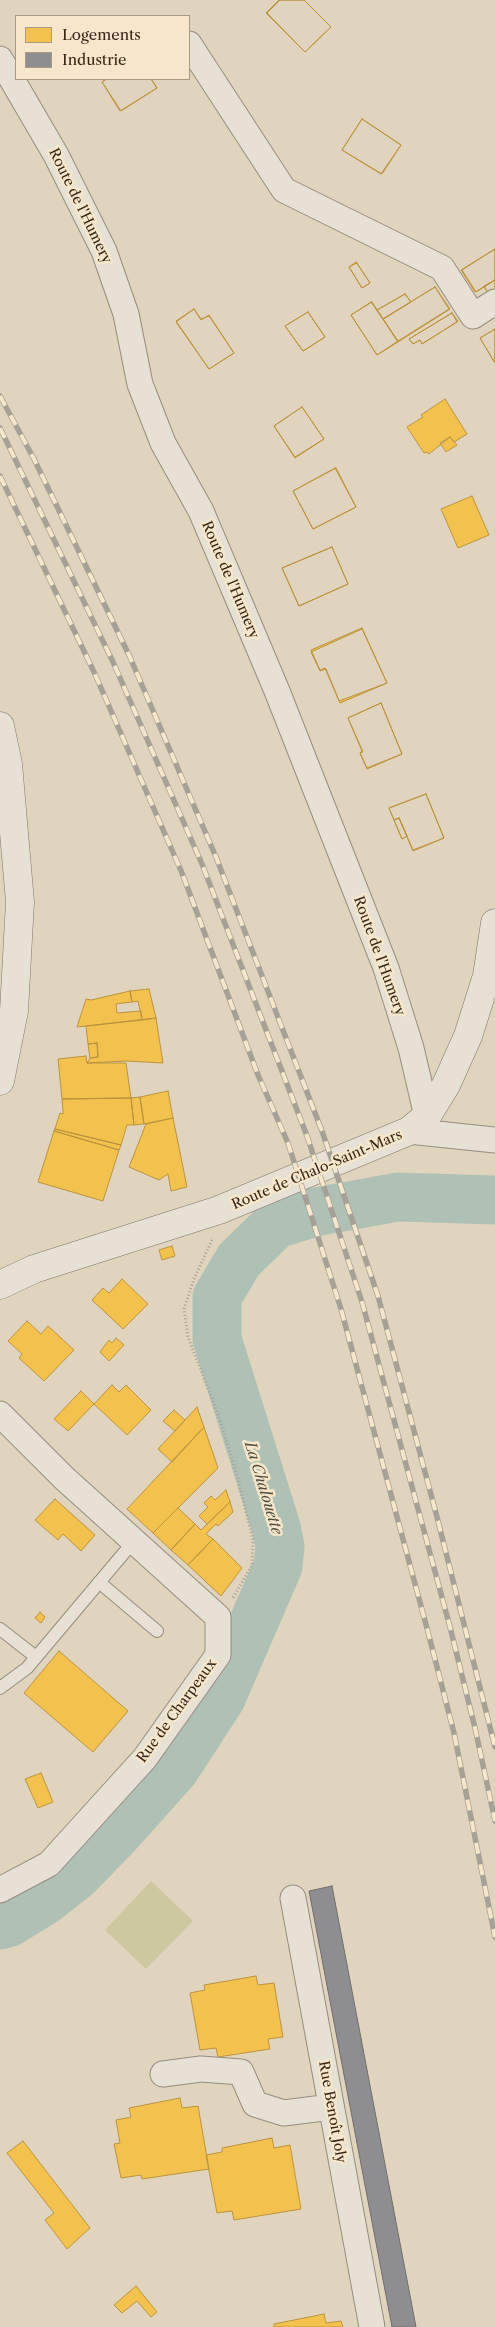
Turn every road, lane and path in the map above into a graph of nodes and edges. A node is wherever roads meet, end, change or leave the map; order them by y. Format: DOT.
graph roads {
  1 [pos="190,46"];
  2 [pos="0,59"];
  3 [pos="495,302"];
  4 [pos="0,726"];
  5 [pos="495,923"];
  6 [pos="0,1081"];
  7 [pos="418,1123"];
  8 [pos="495,1140"];
  9 [pos="219,1210"];
  10 [pos="0,1264"];
  11 [pos="34,1269"];
  12 [pos="0,1285"];
  13 [pos="0,1414"];
  14 [pos="134,1541"];
  15 [pos="100,1582"];
  16 [pos="218,1617"];
  17 [pos="0,1629"];
  18 [pos="157,1631"];
  19 [pos="36,1657"];
  20 [pos="0,1688"];
  21 [pos="0,1890"];
  22 [pos="293,1898"];
  23 [pos="163,2074"];
  24 [pos="331,2107"];
  25 [pos="372,2327"];
  1 -- 3 [label="street"];
  2 -- 7 [label="street, Route de l'Humery"];
  4 -- 6 [label="main road"];
  5 -- 7 [label="main road"];
  7 -- 8 [label="street"];
  7 -- 9 [label="main road, Route de Chalo-Saint-Mars"];
  9 -- 11 [label="main road, Route de Chalo-Saint-Mars"];
  9 -- 16 [label="path"];
  10 -- 11 [label="main road, Route de Chalo-Saint-Mars"];
  11 -- 12 [label="main road, Route de Chalo-Saint-Mars"];
  13 -- 14 [label="street"];
  14 -- 15 [label="lane"];
  14 -- 16 [label="street"];
  15 -- 18 [label="lane"];
  15 -- 19 [label="lane"];
  16 -- 21 [label="street, Rue de Charpeaux"];
  17 -- 19 [label="lane"];
  19 -- 20 [label="lane"];
  22 -- 24 [label="street, Rue Benoît Joly"];
  23 -- 24 [label="street"];
  24 -- 25 [label="street, Rue Benoît Joly"];
}
